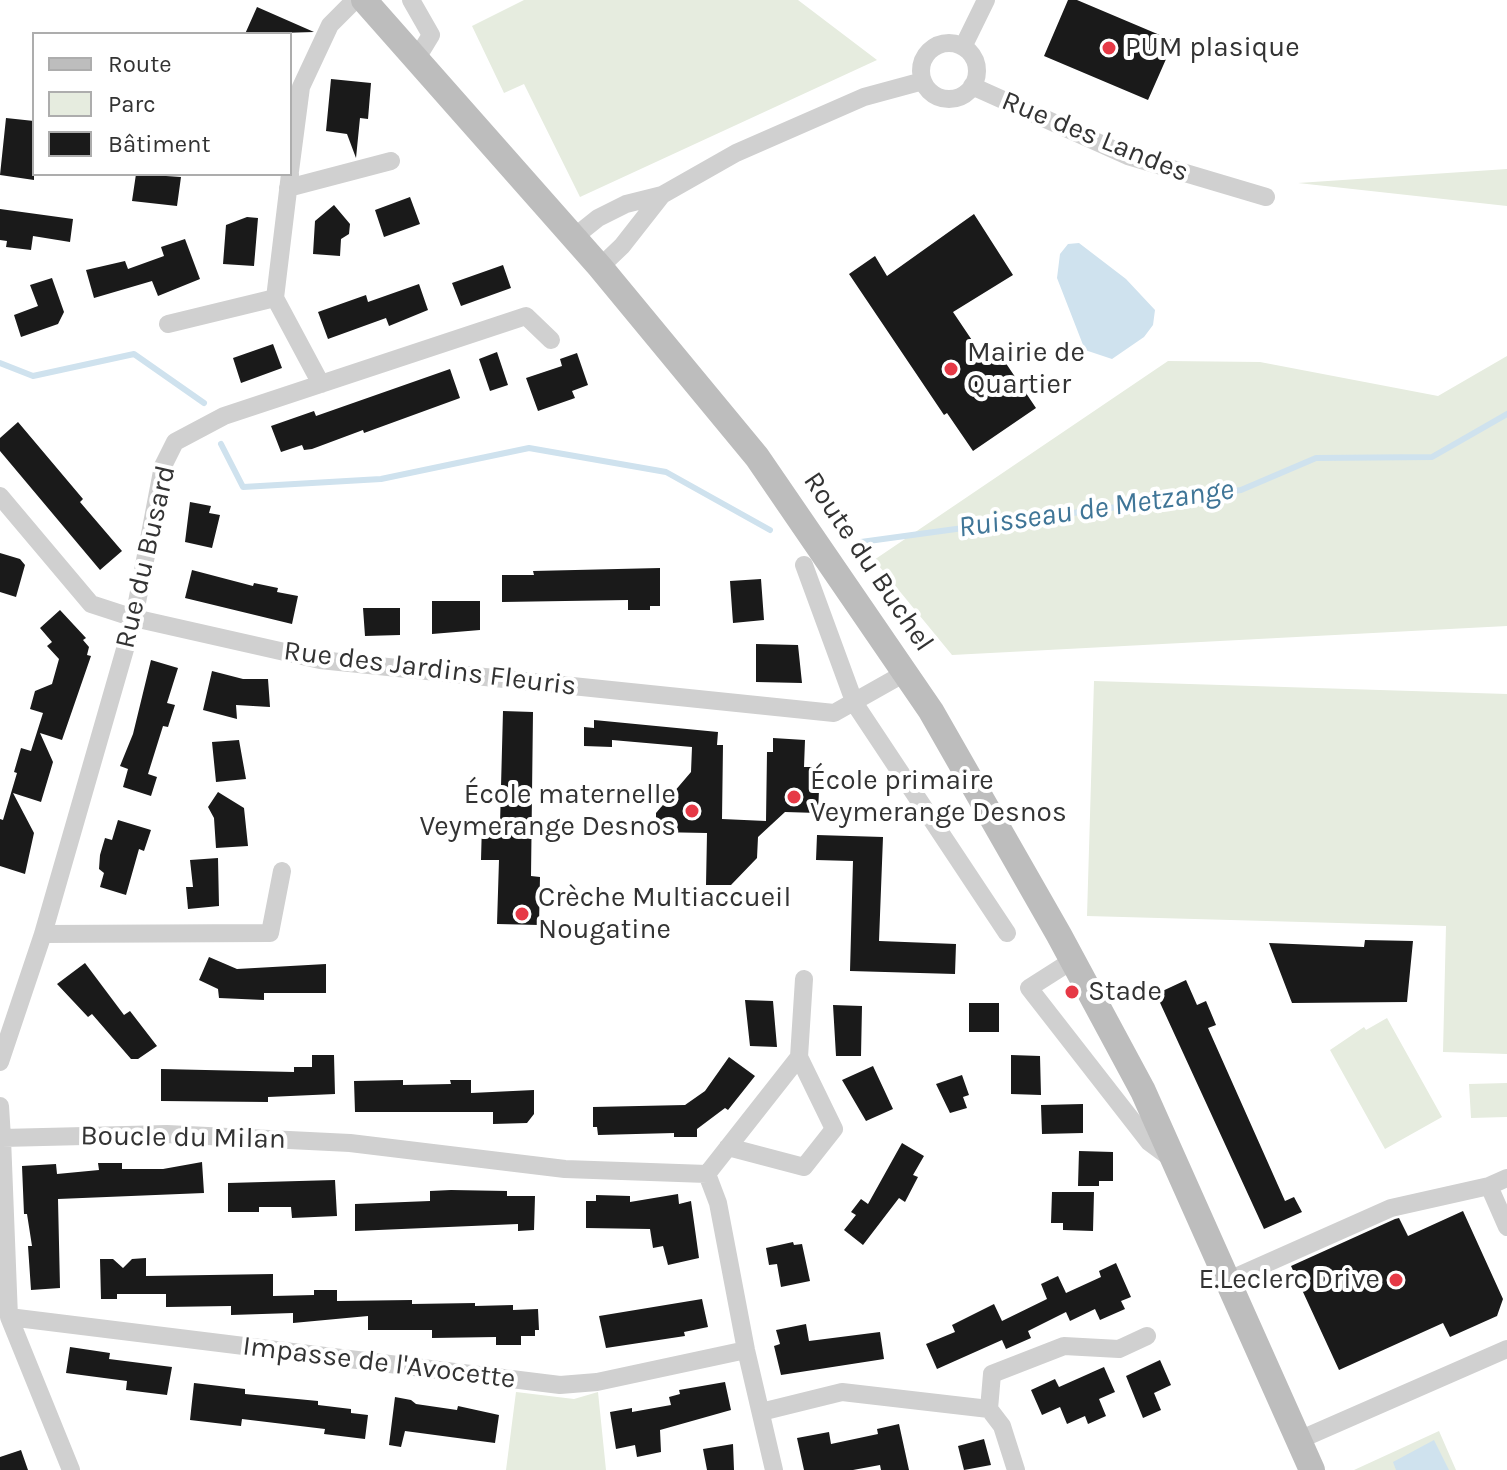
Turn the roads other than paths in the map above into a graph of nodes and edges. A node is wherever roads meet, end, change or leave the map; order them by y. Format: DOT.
graph roads {
  1 [pos="355,0"];
  2 [pos="364,0"];
  3 [pos="411,0"];
  4 [pos="986,0"];
  5 [pos="963,47"];
  6 [pos="417,58"];
  7 [pos="923,81"];
  8 [pos="972,86"];
  9 [pos="292,146"];
  10 [pos="391,161"];
  11 [pos="289,178"];
  12 [pos="662,195"];
  13 [pos="1266,197"];
  14 [pos="573,238"];
  15 [pos="600,267"];
  16 [pos="275,298"];
  17 [pos="168,324"];
  18 [pos="551,340"];
  19 [pos="321,384"];
  20 [pos="0,496"];
  21 [pos="804,565"];
  22 [pos="134,618"];
  23 [pos="905,673"];
  24 [pos="855,704"];
  25 [pos="282,871"];
  26 [pos="1007,933"];
  27 [pos="43,934"];
  28 [pos="1073,960"];
  29 [pos="804,979"];
  30 [pos="799,1057"];
  31 [pos="0,1062"];
  32 [pos="0,1106"];
  33 [pos="2,1138"];
  34 [pos="728,1147"];
  35 [pos="1177,1163"];
  36 [pos="707,1174"];
  37 [pos="1507,1178"];
  38 [pos="1489,1186"];
  39 [pos="1507,1227"];
  40 [pos="1229,1280"];
  41 [pos="9,1317"];
  42 [pos="1147,1336"];
  43 [pos="1507,1349"];
  44 [pos="746,1350"];
  45 [pos="989,1409"];
  46 [pos="761,1412"];
  47 [pos="1299,1440"];
  48 [pos="71,1470"];
  49 [pos="774,1470"];
  50 [pos="1016,1470"];
  51 [pos="1312,1470"];
  1 -- 9 [label="street"];
  2 -- 6 [label="main road, Route du Buchel"];
  3 -- 6 [label="street"];
  4 -- 5 [label="street"];
  5 -- 7 [label="street"];
  5 -- 8 [label="street"];
  6 -- 14 [label="main road, Route du Buchel"];
  7 -- 8 [label="street"];
  7 -- 12 [label="street"];
  8 -- 13 [label="street, Rue des Landes"];
  10 -- 11 [label="street"];
  11 -- 16 [label="street"];
  12 -- 14 [label="street"];
  12 -- 15 [label="street"];
  14 -- 15 [label="main road, Route du Buchel"];
  15 -- 23 [label="main road, Route du Buchel"];
  16 -- 17 [label="street"];
  16 -- 19 [label="street"];
  18 -- 19 [label="street, Rue du Busard"];
  19 -- 22 [label="street, Rue du Busard"];
  20 -- 22 [label="street, Rue des Jardins Fleuris"];
  21 -- 24 [label="street, Route du Buchel"];
  22 -- 24 [label="street, Rue des Jardins Fleuris"];
  22 -- 27 [label="street, Rue du Busard"];
  23 -- 24 [label="street, Rue des Jardins Fleuris"];
  23 -- 28 [label="main road, Route du Buchel"];
  24 -- 26 [label="street, Route du Buchel"];
  25 -- 27 [label="street"];
  27 -- 31 [label="street, Rue du Busard"];
  28 -- 35 [label="main road, Route du Buchel"];
  28 -- 35 [label="street, Route du Buchel"];
  29 -- 30 [label="street"];
  30 -- 34 [label="street"];
  30 -- 34 [label="street"];
  32 -- 33 [label="street"];
  33 -- 36 [label="street, Boucle du Milan"];
  33 -- 41 [label="street"];
  34 -- 36 [label="street"];
  35 -- 40 [label="main road, Route du Buchel"];
  36 -- 44 [label="street"];
  37 -- 38 [label="street"];
  38 -- 39 [label="street"];
  38 -- 40 [label="street"];
  40 -- 47 [label="main road, Route du Buchel"];
  41 -- 44 [label="street, Impasse de l'Avocette"];
  41 -- 48 [label="street"];
  42 -- 45 [label="street"];
  43 -- 47 [label="street"];
  44 -- 46 [label="street"];
  45 -- 46 [label="street"];
  45 -- 50 [label="street"];
  46 -- 49 [label="street"];
  47 -- 51 [label="main road, Route du Buchel"];
}
